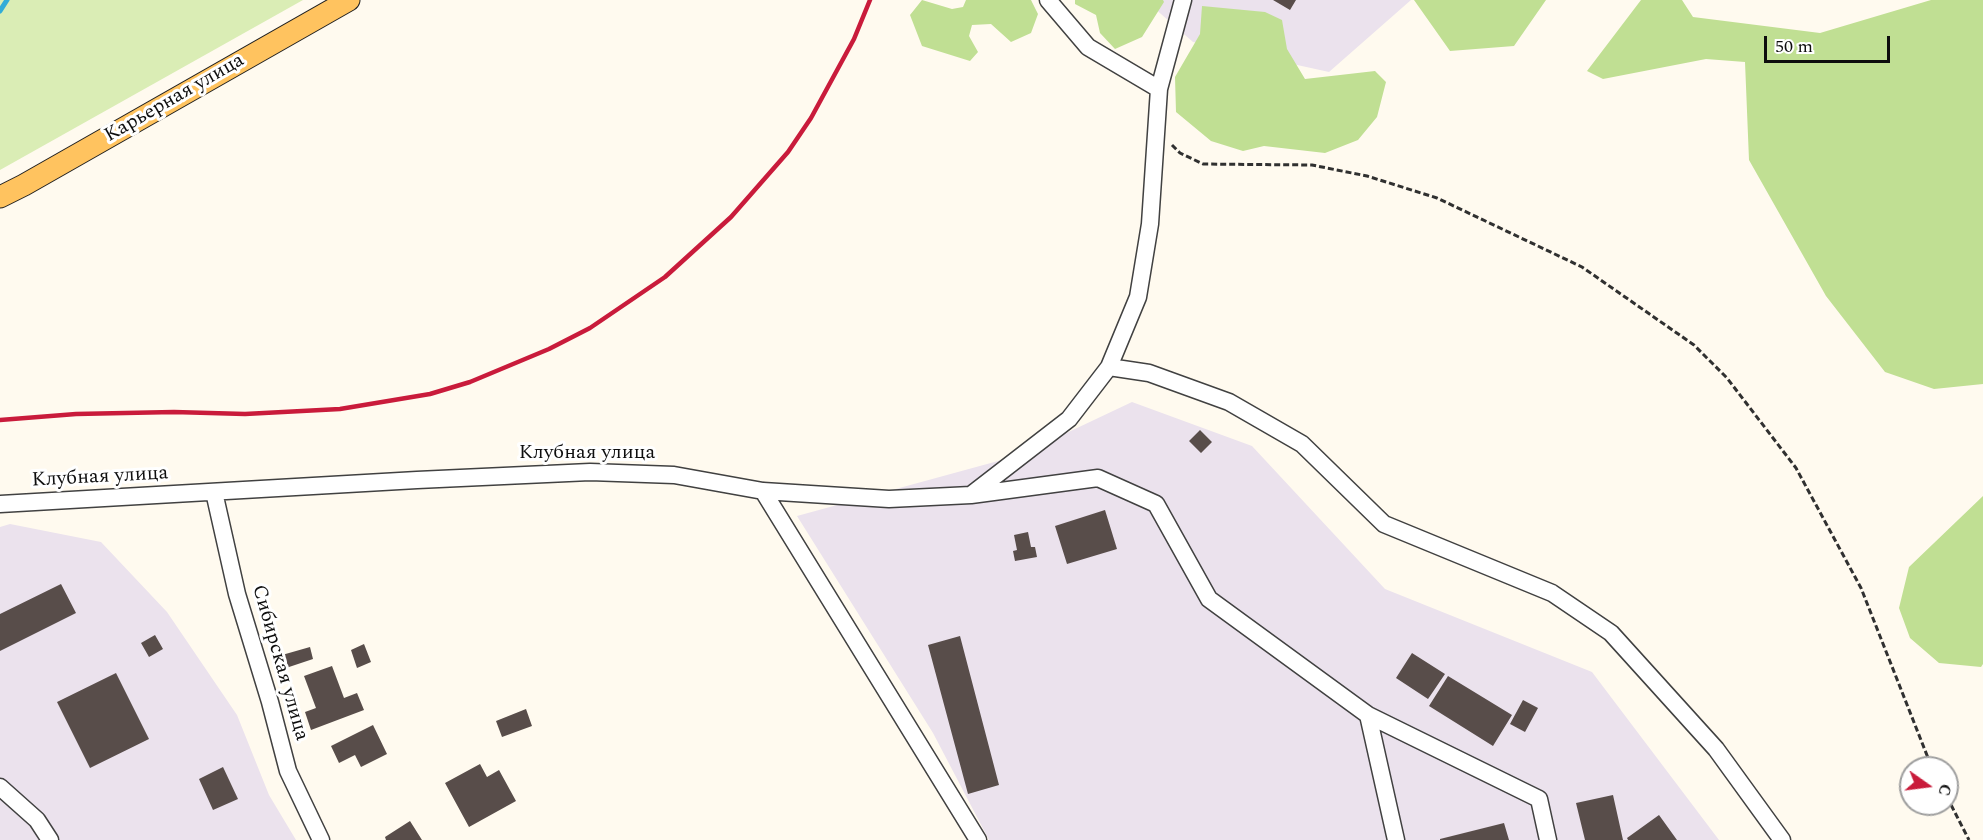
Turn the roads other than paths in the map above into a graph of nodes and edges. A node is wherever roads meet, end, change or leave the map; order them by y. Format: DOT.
graph roads {
  1 [pos="349,0"];
  2 [pos="1048,0"];
  3 [pos="1183,0"];
  4 [pos="1160,89"];
  5 [pos="0,197"];
  6 [pos="1109,367"];
  7 [pos="763,491"];
  8 [pos="214,492"];
  9 [pos="971,495"];
  10 [pos="0,504"];
  11 [pos="1368,715"];
  12 [pos="0,787"];
  13 [pos="50,840"];
  14 [pos="321,840"];
  15 [pos="978,840"];
  16 [pos="1396,840"];
  17 [pos="1548,840"];
  18 [pos="1782,840"];
  1 -- 5 [label="main road, Карьерная улица"];
  2 -- 4 [label="street"];
  3 -- 4 [label="street"];
  4 -- 6 [label="street"];
  6 -- 9 [label="street"];
  6 -- 18 [label="street"];
  7 -- 8 [label="street, Клубная улица"];
  7 -- 9 [label="street, Клубная улица"];
  7 -- 15 [label="street"];
  8 -- 10 [label="street, Клубная улица"];
  8 -- 14 [label="street, Сибирская улица"];
  9 -- 11 [label="street, Клубная улица"];
  11 -- 16 [label="street"];
  11 -- 17 [label="street, Клубная улица"];
  12 -- 13 [label="street"];
}
